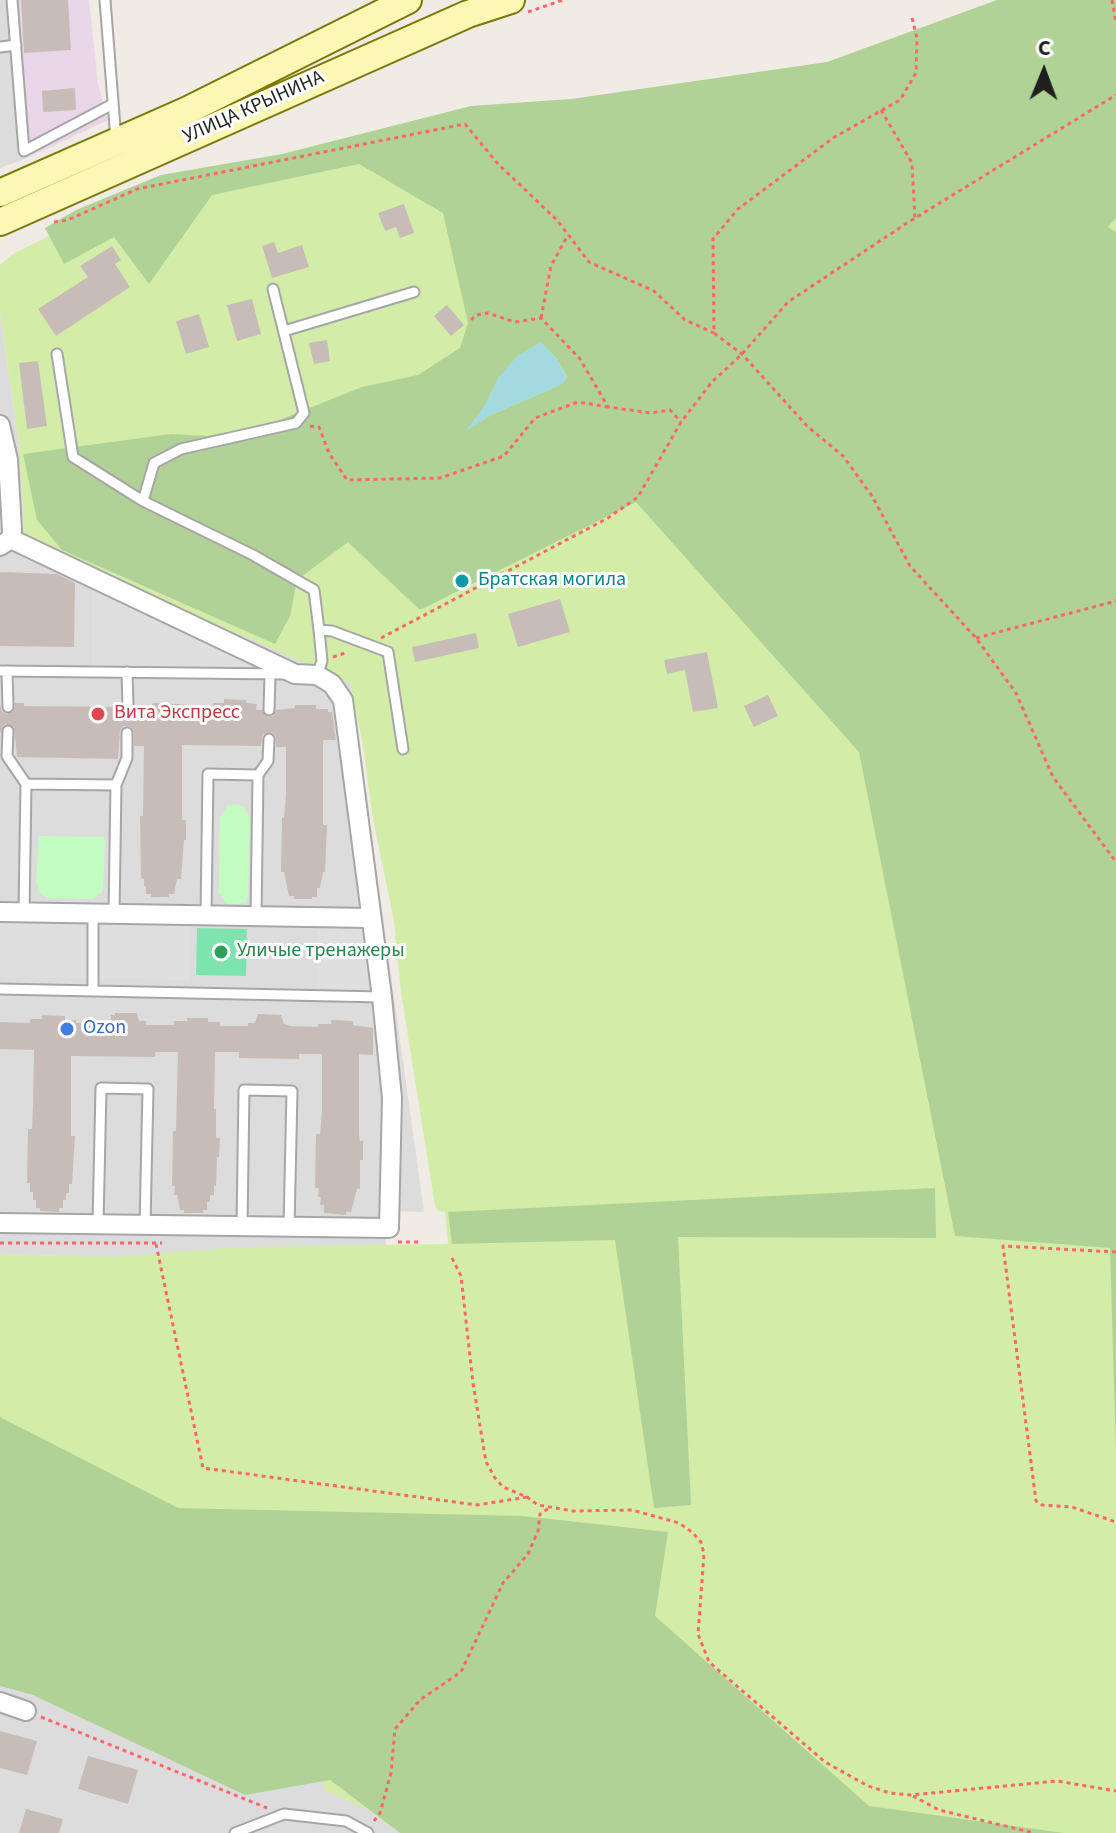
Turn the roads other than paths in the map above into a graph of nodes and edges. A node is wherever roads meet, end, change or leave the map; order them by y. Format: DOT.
graph roads {
  1 [pos="12,0"];
  2 [pos="105,0"];
  3 [pos="408,0"];
  4 [pos="511,0"];
  5 [pos="16,45"];
  6 [pos="0,47"];
  7 [pos="111,105"];
  8 [pos="116,142"];
  9 [pos="0,193"];
  10 [pos="0,222"];
  11 [pos="273,289"];
  12 [pos="414,292"];
  13 [pos="284,331"];
  14 [pos="57,354"];
  15 [pos="0,425"];
  16 [pos="143,501"];
  17 [pos="5,543"];
  18 [pos="319,630"];
  19 [pos="320,668"];
  20 [pos="4,671"];
  21 [pos="127,672"];
  22 [pos="270,674"];
  23 [pos="295,674"];
  24 [pos="128,706"];
  25 [pos="8,707"];
  26 [pos="269,710"];
  27 [pos="8,731"];
  28 [pos="127,733"];
  29 [pos="269,739"];
  30 [pos="403,749"];
  31 [pos="258,775"];
  32 [pos="26,784"];
  33 [pos="116,785"];
  34 [pos="0,912"];
  35 [pos="24,912"];
  36 [pos="93,913"];
  37 [pos="114,914"];
  38 [pos="206,915"];
  39 [pos="256,916"];
  40 [pos="370,918"];
  41 [pos="0,989"];
  42 [pos="93,991"];
  43 [pos="382,997"];
  44 [pos="0,1223"];
  45 [pos="98,1224"];
  46 [pos="145,1225"];
  47 [pos="242,1226"];
  48 [pos="289,1227"];
  49 [pos="0,1702"];
  50 [pos="26,1711"];
  51 [pos="235,1833"];
  52 [pos="367,1833"];
  1 -- 5 [label="lane"];
  2 -- 7 [label="lane"];
  3 -- 8 [label="main road, УЛИЦА КРЫНИНА"];
  4 -- 10 [label="main road, УЛИЦА КРЫНИНА"];
  5 -- 6 [label="lane"];
  5 -- 7 [label="lane"];
  7 -- 8 [label="lane"];
  8 -- 9 [label="main road, УЛИЦА КРЫНИНА"];
  11 -- 13 [label="lane"];
  12 -- 13 [label="lane"];
  13 -- 16 [label="lane"];
  14 -- 16 [label="lane"];
  15 -- 17 [label="street"];
  16 -- 18 [label="lane"];
  17 -- 23 [label="street"];
  18 -- 19 [label="lane"];
  18 -- 30 [label="lane"];
  19 -- 23 [label="street"];
  19 -- 40 [label="street"];
  20 -- 21 [label="lane"];
  20 -- 25 [label="lane"];
  21 -- 22 [label="lane"];
  21 -- 24 [label="lane"];
  22 -- 23 [label="lane"];
  22 -- 26 [label="lane"];
  27 -- 32 [label="lane"];
  28 -- 33 [label="lane"];
  29 -- 31 [label="lane"];
  31 -- 38 [label="lane"];
  31 -- 39 [label="lane"];
  32 -- 33 [label="lane"];
  32 -- 35 [label="lane"];
  33 -- 37 [label="lane"];
  34 -- 35 [label="street"];
  35 -- 36 [label="street"];
  36 -- 37 [label="street"];
  36 -- 42 [label="lane"];
  37 -- 38 [label="street"];
  38 -- 39 [label="street"];
  39 -- 40 [label="street"];
  40 -- 43 [label="street"];
  41 -- 42 [label="lane"];
  42 -- 43 [label="lane"];
  43 -- 48 [label="street"];
  44 -- 45 [label="street"];
  45 -- 46 [label="street"];
  45 -- 46 [label="lane"];
  46 -- 47 [label="street"];
  47 -- 48 [label="street"];
  47 -- 48 [label="lane"];
  49 -- 50 [label="street"];
  51 -- 52 [label="lane"];
}
